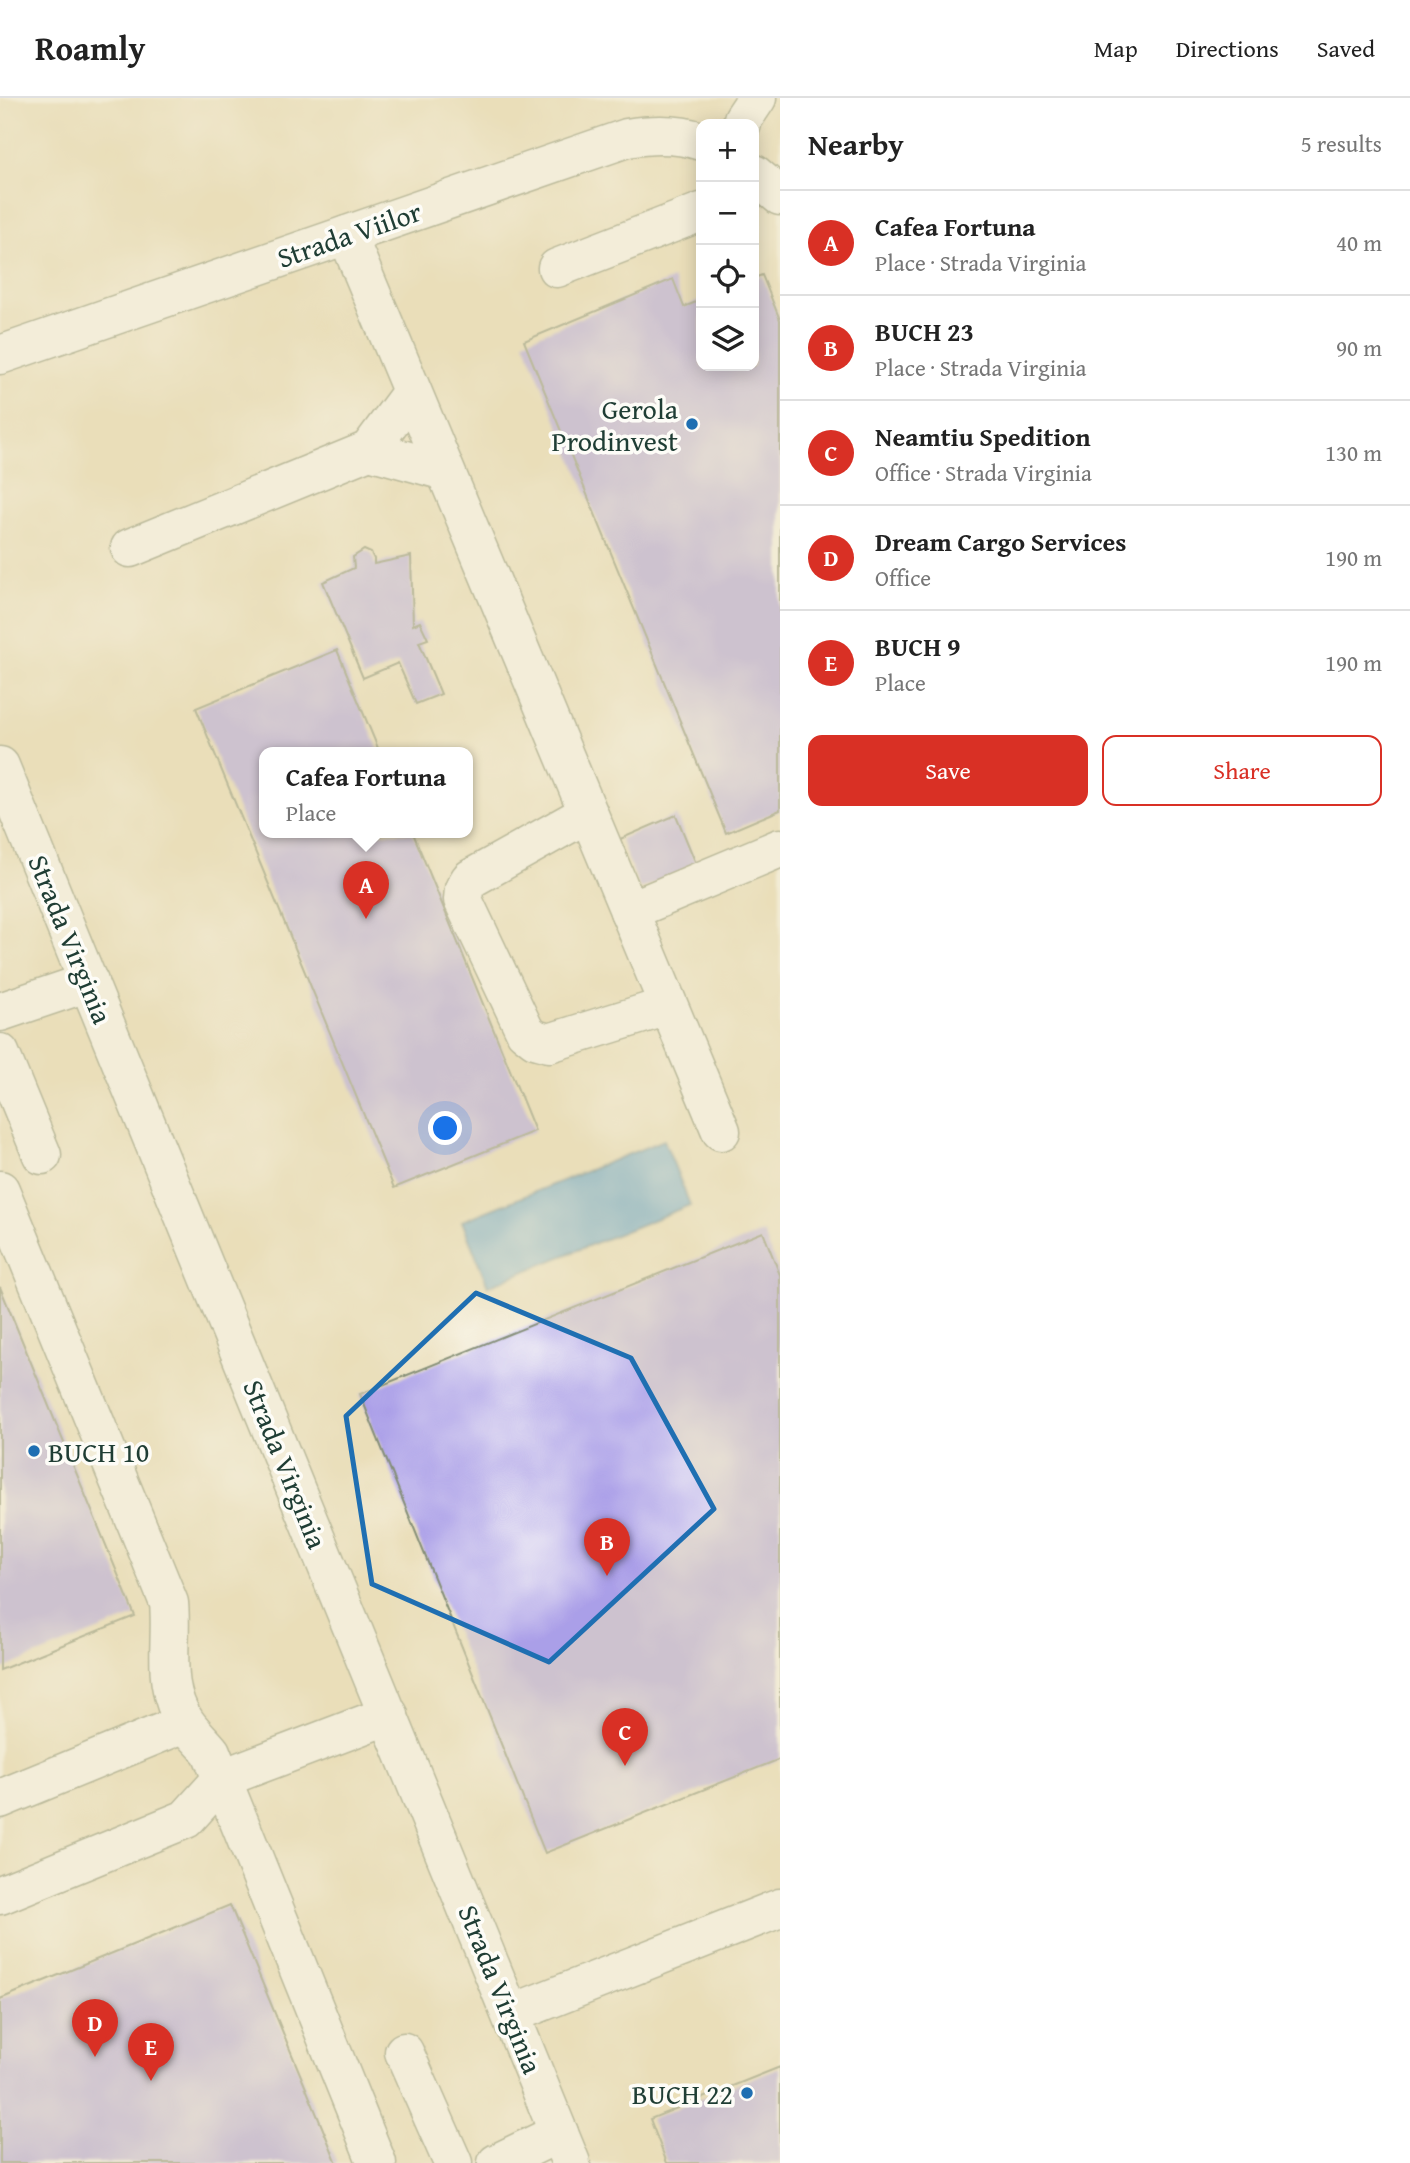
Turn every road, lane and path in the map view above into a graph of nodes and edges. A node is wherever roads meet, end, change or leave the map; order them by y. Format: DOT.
graph roads {
  1 [pos="751,107"];
  2 [pos="652,134"];
  3 [pos="696,139"];
  4 [pos="696,214"];
  5 [pos="347,235"];
  6 [pos="557,268"];
  7 [pos="0,355"];
  8 [pos="412,392"];
  9 [pos="369,450"];
  10 [pos="445,471"];
  11 [pos="130,548"];
  12 [pos="0,766"];
  13 [pos="588,813"];
  14 [pos="780,848"];
  15 [pos="629,911"];
  16 [pos="89,982"];
  17 [pos="668,1006"];
  18 [pos="0,1012"];
  19 [pos="0,1053"];
  20 [pos="721,1131"];
  21 [pos="42,1155"];
  22 [pos="0,1190"];
  23 [pos="389,1715"];
  24 [pos="186,1723"];
  25 [pos="223,1778"];
  26 [pos="0,1799"];
  27 [pos="0,1895"];
  28 [pos="780,1908"];
  29 [pos="511,2014"];
  30 [pos="404,2052"];
  31 [pos="565,2148"];
  32 [pos="377,2163"];
  33 [pos="453,2163"];
  34 [pos="497,2163"];
  1 -- 2 [label="street"];
  2 -- 3 [label="street, Strada Viilor"];
  2 -- 5 [label="street, Strada Viilor"];
  4 -- 6 [label="street"];
  5 -- 7 [label="street, Strada Viilor"];
  5 -- 8 [label="street"];
  8 -- 9 [label="street"];
  8 -- 10 [label="street"];
  9 -- 10 [label="street"];
  9 -- 11 [label="street"];
  10 -- 13 [label="street"];
  12 -- 16 [label="street, Strada Virginia"];
  13 -- 15 [label="street"];
  13 -- 17 [label="street"];
  14 -- 15 [label="street"];
  15 -- 17 [label="street"];
  16 -- 18 [label="street"];
  16 -- 23 [label="street, Strada Virginia"];
  17 -- 20 [label="street"];
  19 -- 21 [label="street"];
  22 -- 24 [label="street"];
  23 -- 25 [label="street"];
  23 -- 29 [label="street, Strada Virginia"];
  24 -- 25 [label="street"];
  24 -- 26 [label="street"];
  25 -- 27 [label="street"];
  25 -- 32 [label="street"];
  28 -- 29 [label="street"];
  29 -- 31 [label="street, Strada Virginia"];
  30 -- 33 [label="street"];
  31 -- 34 [label="street"];
}
